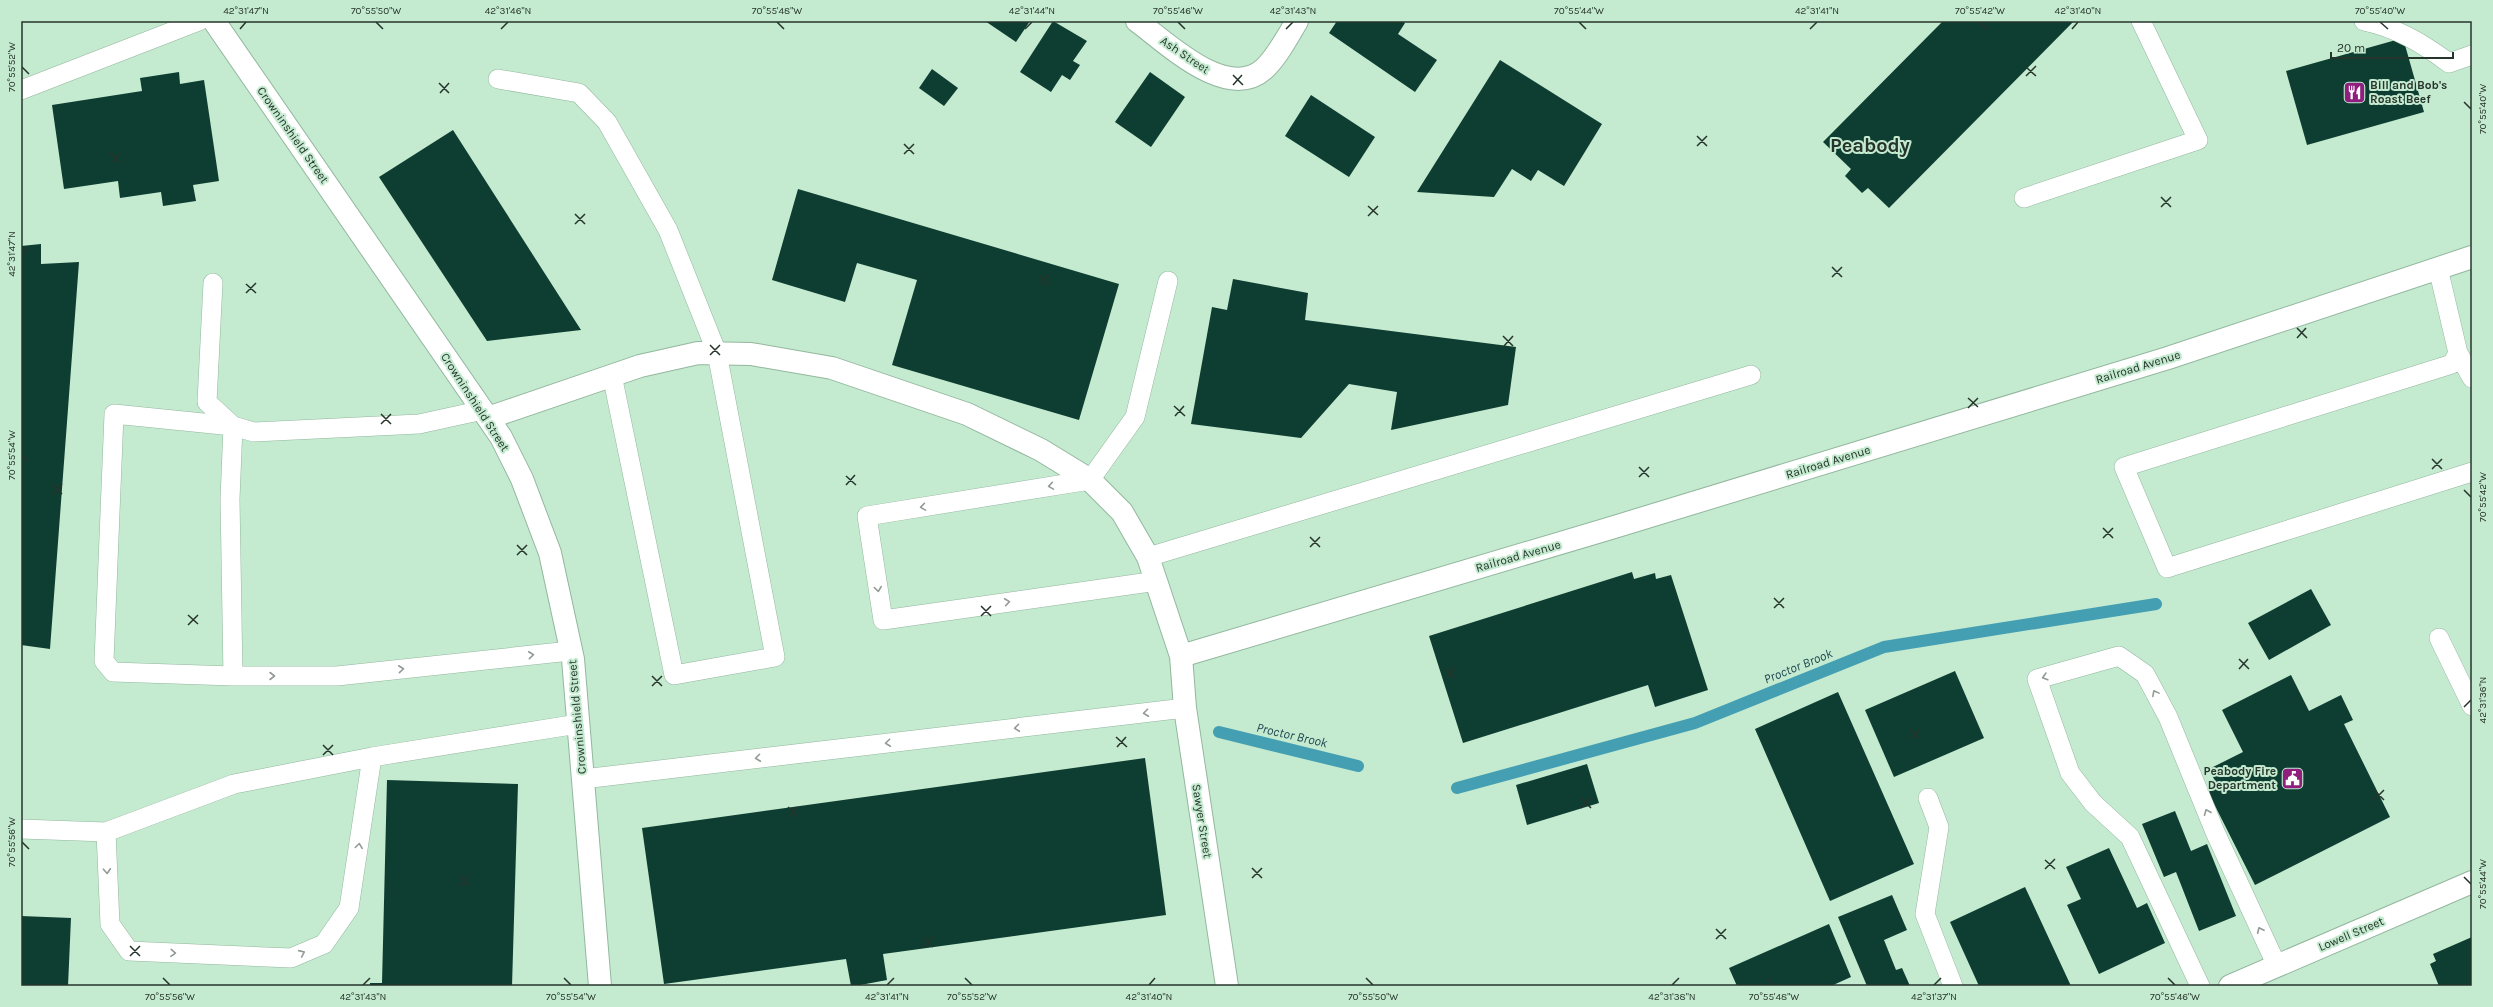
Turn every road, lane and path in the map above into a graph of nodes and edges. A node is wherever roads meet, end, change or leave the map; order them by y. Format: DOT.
graph roads {
  1 [pos="198,21"];
  2 [pos="214,21"];
  3 [pos="1137,21"];
  4 [pos="1297,21"];
  5 [pos="2141,21"];
  6 [pos="2364,21"];
  7 [pos="2472,55"];
  8 [pos="498,79"];
  9 [pos="21,90"];
  10 [pos="2024,198"];
  11 [pos="2472,257"];
  12 [pos="2438,268"];
  13 [pos="1168,282"];
  14 [pos="213,283"];
  15 [pos="717,353"];
  16 [pos="2458,353"];
  17 [pos="612,375"];
  18 [pos="1751,375"];
  19 [pos="2472,378"];
  20 [pos="486,414"];
  21 [pos="233,426"];
  22 [pos="2472,472"];
  23 [pos="1090,480"];
  24 [pos="1148,556"];
  25 [pos="1157,581"];
  26 [pos="2439,638"];
  27 [pos="570,651"];
  28 [pos="1181,656"];
  29 [pos="233,676"];
  30 [pos="2472,706"];
  31 [pos="1185,708"];
  32 [pos="578,724"];
  33 [pos="372,757"];
  34 [pos="583,779"];
  35 [pos="1928,798"];
  36 [pos="21,829"];
  37 [pos="106,832"];
  38 [pos="2472,882"];
  39 [pos="2277,966"];
  40 [pos="600,986"];
  41 [pos="1227,986"];
  42 [pos="1953,986"];
  43 [pos="2200,986"];
  44 [pos="2230,986"];
  1 -- 9 [label="lane"];
  2 -- 20 [label="street, Crowninshield Street"];
  3 -- 4 [label="street, Ash Street"];
  5 -- 10 [label="lane"];
  6 -- 7 [label="lane"];
  8 -- 15 [label="lane"];
  11 -- 12 [label="street, Railroad Avenue"];
  12 -- 16 [label="lane"];
  12 -- 28 [label="street, Railroad Avenue"];
  13 -- 23 [label="lane"];
  14 -- 21 [label="lane"];
  15 -- 17 [label="street, Sawyer Street"];
  15 -- 17 [label="lane"];
  15 -- 23 [label="street, Sawyer Street"];
  16 -- 19 [label="lane"];
  16 -- 22 [label="lane"];
  17 -- 20 [label="street, Sawyer Street"];
  18 -- 24 [label="lane"];
  20 -- 21 [label="lane"];
  20 -- 27 [label="street, Crowninshield Street"];
  21 -- 29 [label="lane"];
  21 -- 29 [label="lane"];
  23 -- 24 [label="street, Sawyer Street"];
  23 -- 25 [label="lane, one-way"];
  24 -- 25 [label="street, Sawyer Street"];
  25 -- 28 [label="street, Sawyer Street"];
  26 -- 30 [label="lane"];
  29 -- 27 [label="lane, one-way"];
  27 -- 32 [label="street, Crowninshield Street"];
  28 -- 31 [label="street, Sawyer Street"];
  31 -- 34 [label="lane, one-way"];
  31 -- 41 [label="street, Sawyer Street"];
  32 -- 33 [label="lane"];
  32 -- 34 [label="street, Crowninshield Street"];
  33 -- 37 [label="lane"];
  37 -- 33 [label="lane, one-way"];
  34 -- 40 [label="street, Crowninshield Street"];
  35 -- 42 [label="lane"];
  36 -- 37 [label="lane"];
  38 -- 39 [label="street, Lowell Street"];
  39 -- 43 [label="lane, one-way"];
  39 -- 44 [label="street, Lowell Street"];
}
